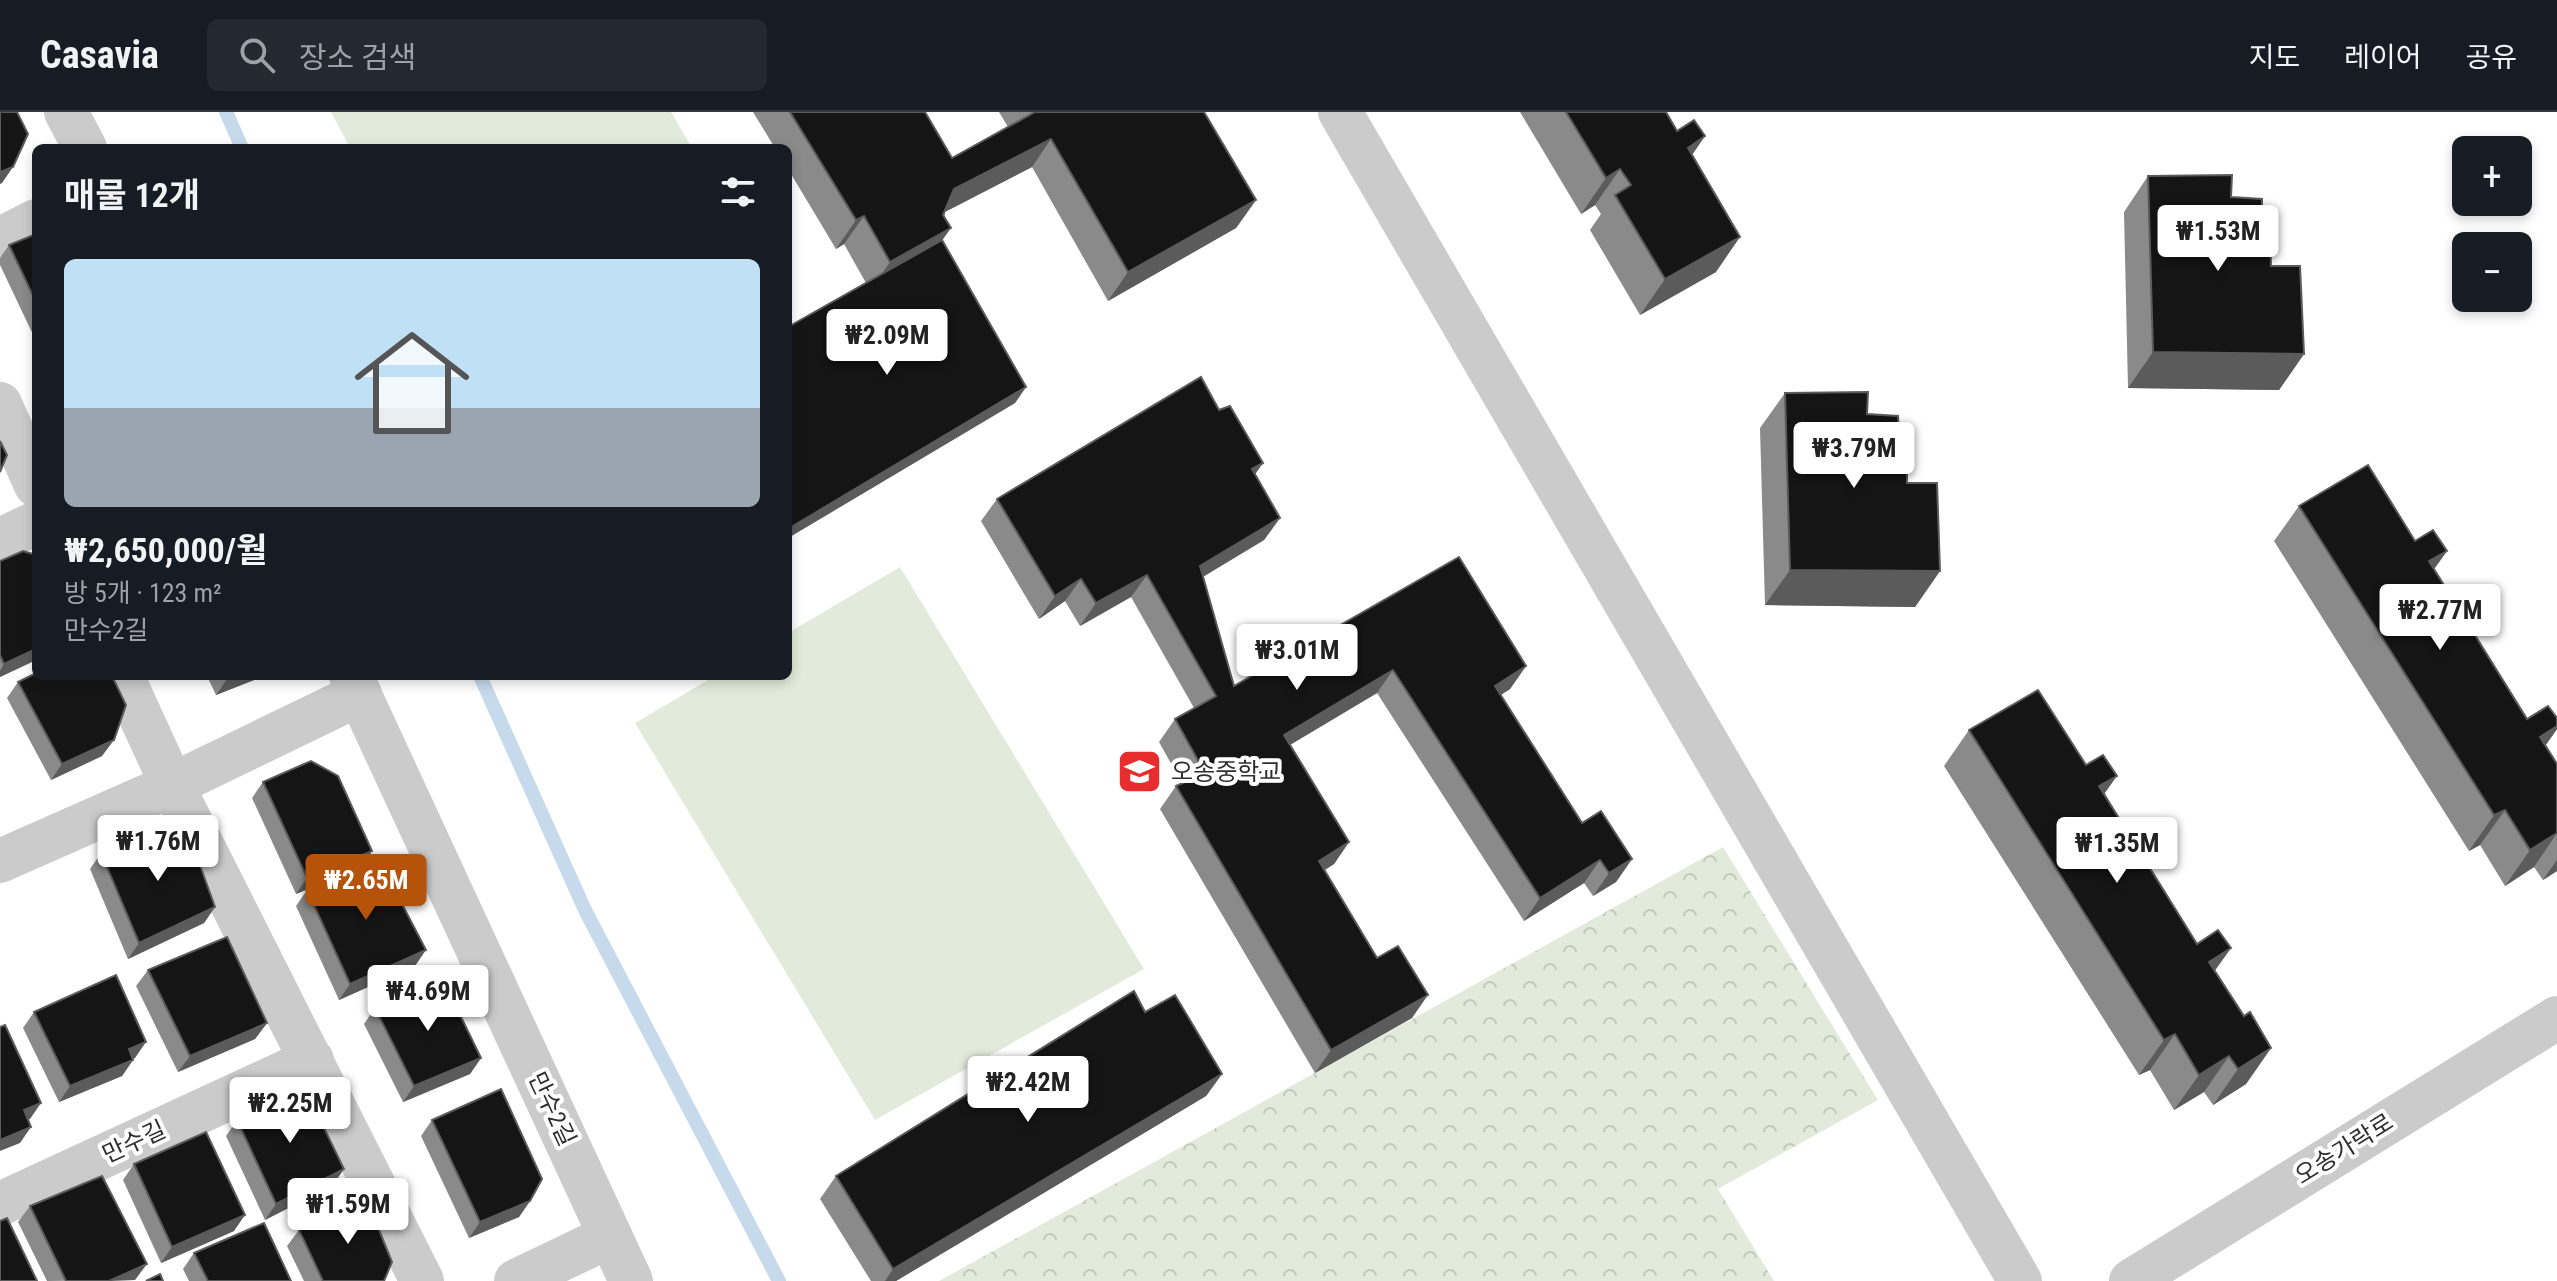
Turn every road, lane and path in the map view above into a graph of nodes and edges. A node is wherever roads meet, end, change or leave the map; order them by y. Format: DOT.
graph roads {
  1 [pos="66,112"];
  2 [pos="1340,112"];
  3 [pos="83,144"];
  4 [pos="32,223"];
  5 [pos="0,239"];
  6 [pos="0,404"];
  7 [pos="32,476"];
  8 [pos="32,525"];
  9 [pos="0,540"];
  10 [pos="124,680"];
  11 [pos="356,685"];
  12 [pos="172,785"];
  13 [pos="0,861"];
  14 [pos="2557,1018"];
  15 [pos="312,1060"];
  16 [pos="0,1204"];
  17 [pos="610,1236"];
  18 [pos="422,1281"];
  19 [pos="516,1281"];
  20 [pos="631,1281"];
  21 [pos="2020,1281"];
  22 [pos="2131,1281"];
  1 -- 3 [label="street"];
  2 -- 21 [label="street"];
  4 -- 5 [label="street"];
  6 -- 7 [label="street"];
  8 -- 9 [label="street"];
  10 -- 12 [label="street"];
  11 -- 12 [label="street"];
  11 -- 17 [label="street, 만수2길"];
  12 -- 13 [label="street"];
  12 -- 15 [label="street"];
  14 -- 22 [label="street, 오송가락로"];
  15 -- 16 [label="street, 만수길"];
  15 -- 18 [label="street"];
  17 -- 19 [label="street"];
  17 -- 20 [label="street, 만수2길"];
}
